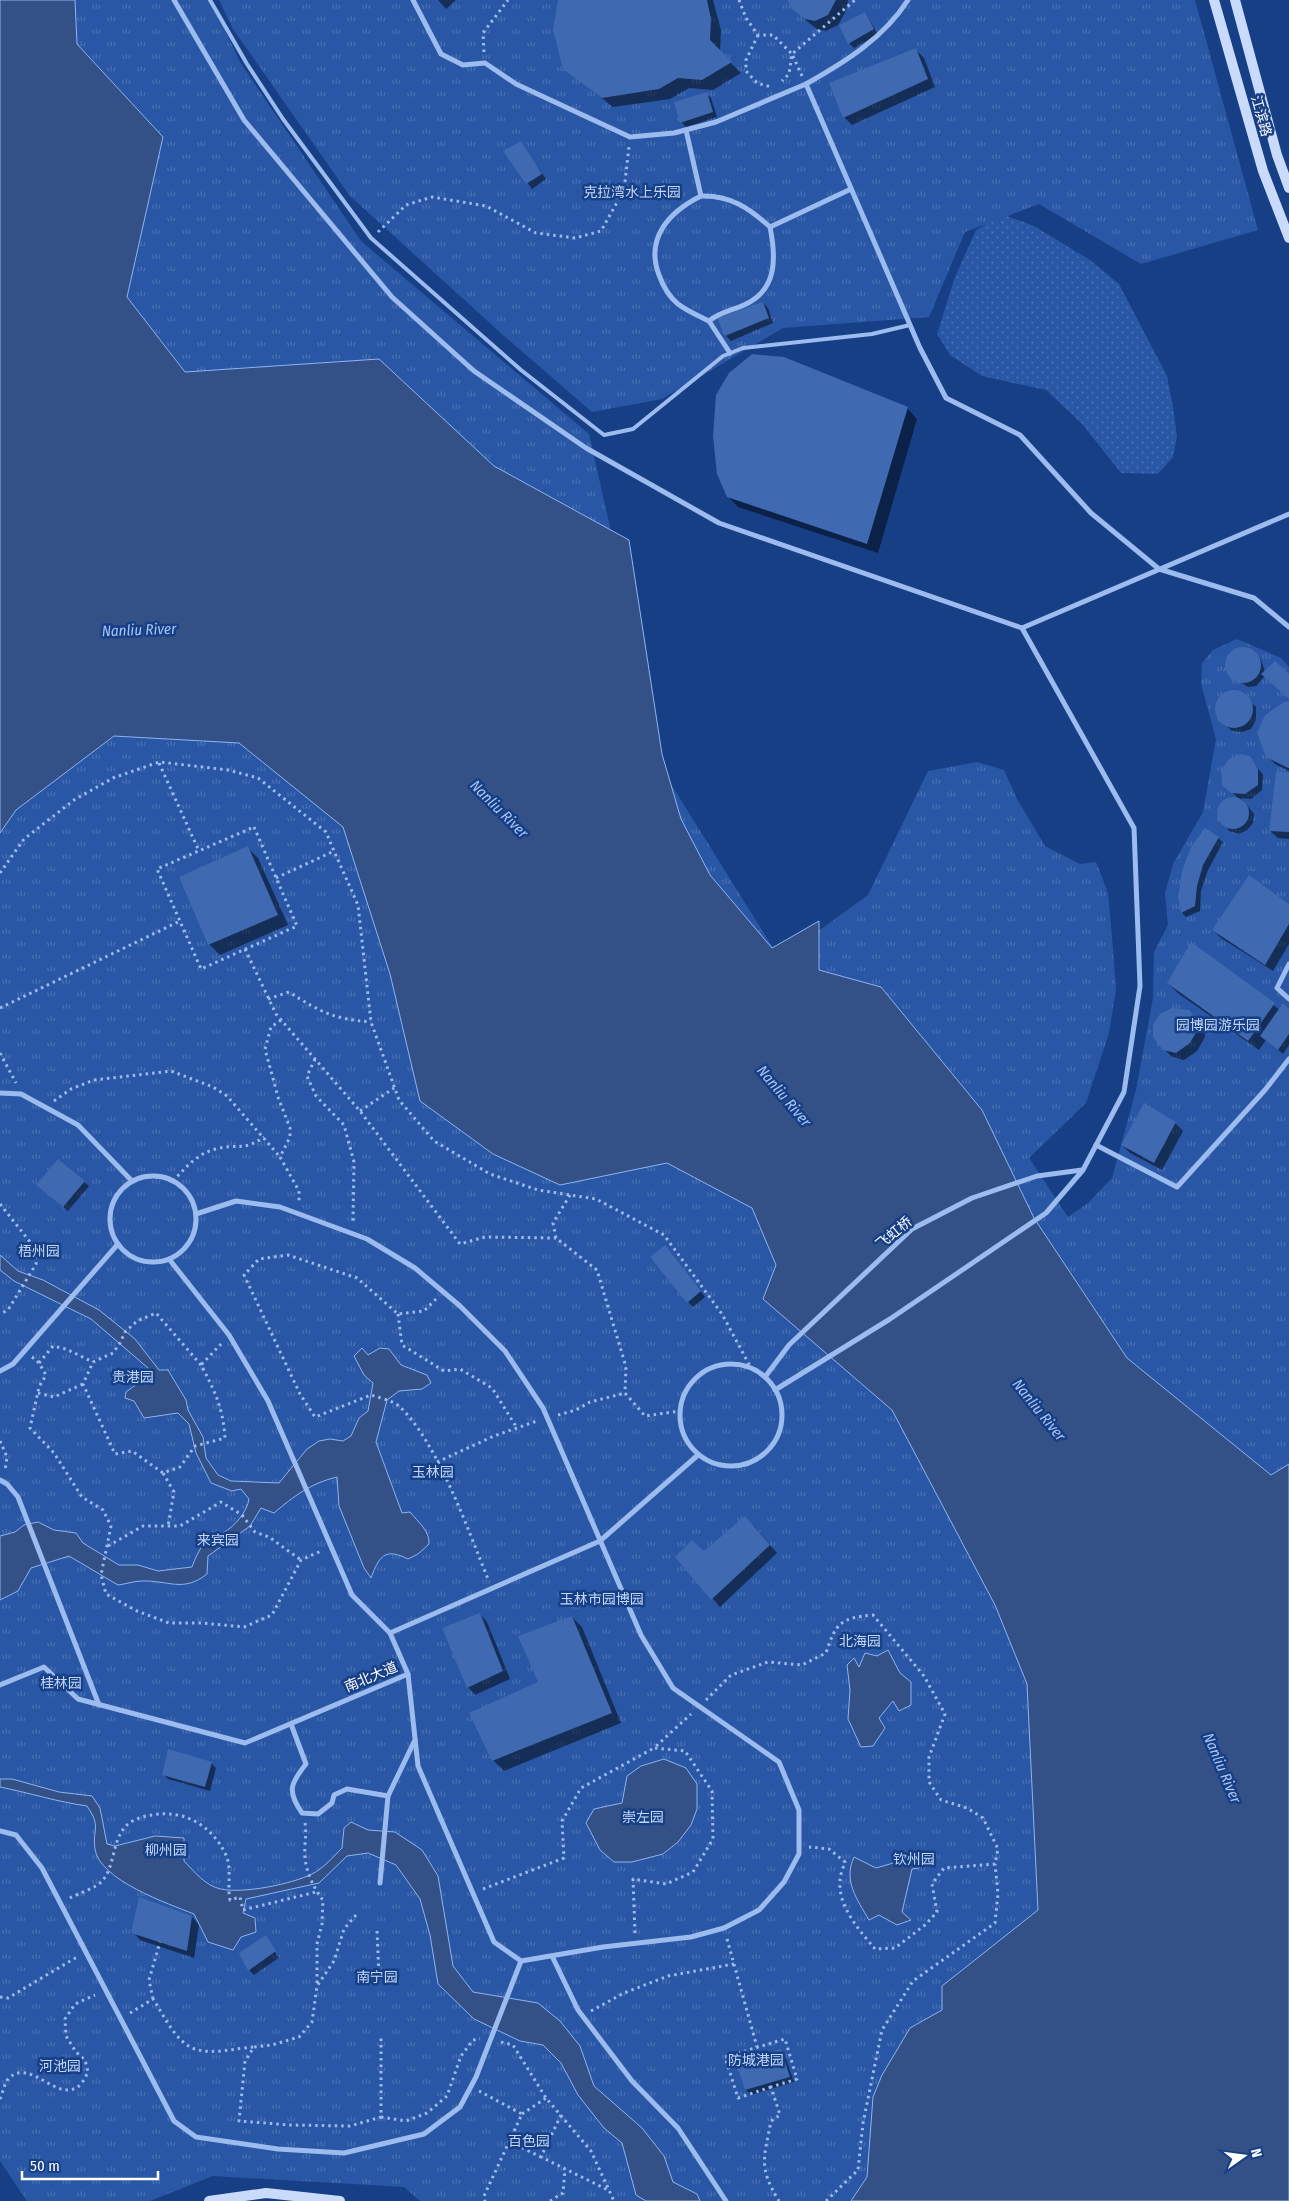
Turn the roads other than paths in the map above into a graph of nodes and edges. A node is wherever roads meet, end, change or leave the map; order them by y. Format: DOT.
graph roads {
  1 [pos="174,0"];
  2 [pos="210,0"];
  3 [pos="413,0"];
  4 [pos="908,0"];
  5 [pos="1214,0"];
  6 [pos="1235,0"];
  7 [pos="806,84"];
  8 [pos="686,130"];
  9 [pos="1289,188"];
  10 [pos="851,189"];
  11 [pos="701,196"];
  12 [pos="770,227"];
  13 [pos="1289,238"];
  14 [pos="709,321"];
  15 [pos="910,326"];
  16 [pos="730,353"];
  17 [pos="1289,514"];
  18 [pos="1159,569"];
  19 [pos="1289,627"];
  20 [pos="1022,628"];
  21 [pos="1289,964"];
  22 [pos="1289,999"];
  23 [pos="1289,1058"];
  24 [pos="0,1093"];
  25 [pos="1096,1145"];
  26 [pos="1083,1170"];
  27 [pos="132,1181"];
  28 [pos="196,1214"];
  29 [pos="118,1244"];
  30 [pos="169,1259"];
  31 [pos="0,1371"];
  32 [pos="764,1377"];
  33 [pos="775,1390"];
  34 [pos="698,1455"];
  35 [pos="1,1478"];
  36 [pos="600,1541"];
  37 [pos="390,1633"];
  38 [pos="408,1674"];
  39 [pos="0,1685"];
  40 [pos="98,1704"];
  41 [pos="291,1724"];
  42 [pos="415,1739"];
  43 [pos="388,1796"];
  44 [pos="0,1831"];
  45 [pos="380,1883"];
  46 [pos="552,1956"];
  47 [pos="521,1961"];
  48 [pos="209,2201"];
  49 [pos="340,2201"];
  50 [pos="726,2201"];
  1 -- 20 [label="street"];
  2 -- 16 [label="lane"];
  3 -- 8 [label="street"];
  4 -- 7 [label="street"];
  5 -- 13 [label="main road, 江滨路"];
  6 -- 9 [label="main road, 江滨路"];
  7 -- 8 [label="street"];
  7 -- 10 [label="street"];
  8 -- 11 [label="street"];
  10 -- 12 [label="street"];
  10 -- 15 [label="street"];
  11 -- 12 [label="street"];
  11 -- 14 [label="street"];
  12 -- 14 [label="street"];
  14 -- 16 [label="street"];
  15 -- 16 [label="lane"];
  15 -- 18 [label="street"];
  17 -- 18 [label="street"];
  18 -- 19 [label="street"];
  18 -- 20 [label="street"];
  20 -- 25 [label="street"];
  21 -- 22 [label="street"];
  23 -- 25 [label="street"];
  24 -- 27 [label="street"];
  25 -- 26 [label="street"];
  26 -- 32 [label="street, 飞虹桥"];
  26 -- 33 [label="street"];
  27 -- 28 [label="street"];
  27 -- 29 [label="street"];
  28 -- 30 [label="street"];
  28 -- 36 [label="street"];
  29 -- 30 [label="street"];
  29 -- 31 [label="street"];
  30 -- 37 [label="street"];
  32 -- 33 [label="street"];
  32 -- 34 [label="street"];
  33 -- 34 [label="street"];
  34 -- 36 [label="street"];
  35 -- 40 [label="street"];
  36 -- 37 [label="street"];
  36 -- 46 [label="street"];
  37 -- 38 [label="street, 南北大道"];
  38 -- 41 [label="street, 南北大道"];
  38 -- 42 [label="street"];
  39 -- 40 [label="street, 南北大道"];
  40 -- 41 [label="street, 南北大道"];
  41 -- 43 [label="street"];
  42 -- 43 [label="street"];
  42 -- 47 [label="street"];
  43 -- 45 [label="street"];
  44 -- 47 [label="street"];
  46 -- 47 [label="street"];
  46 -- 50 [label="street"];
  48 -- 49 [label="main road"];
}
